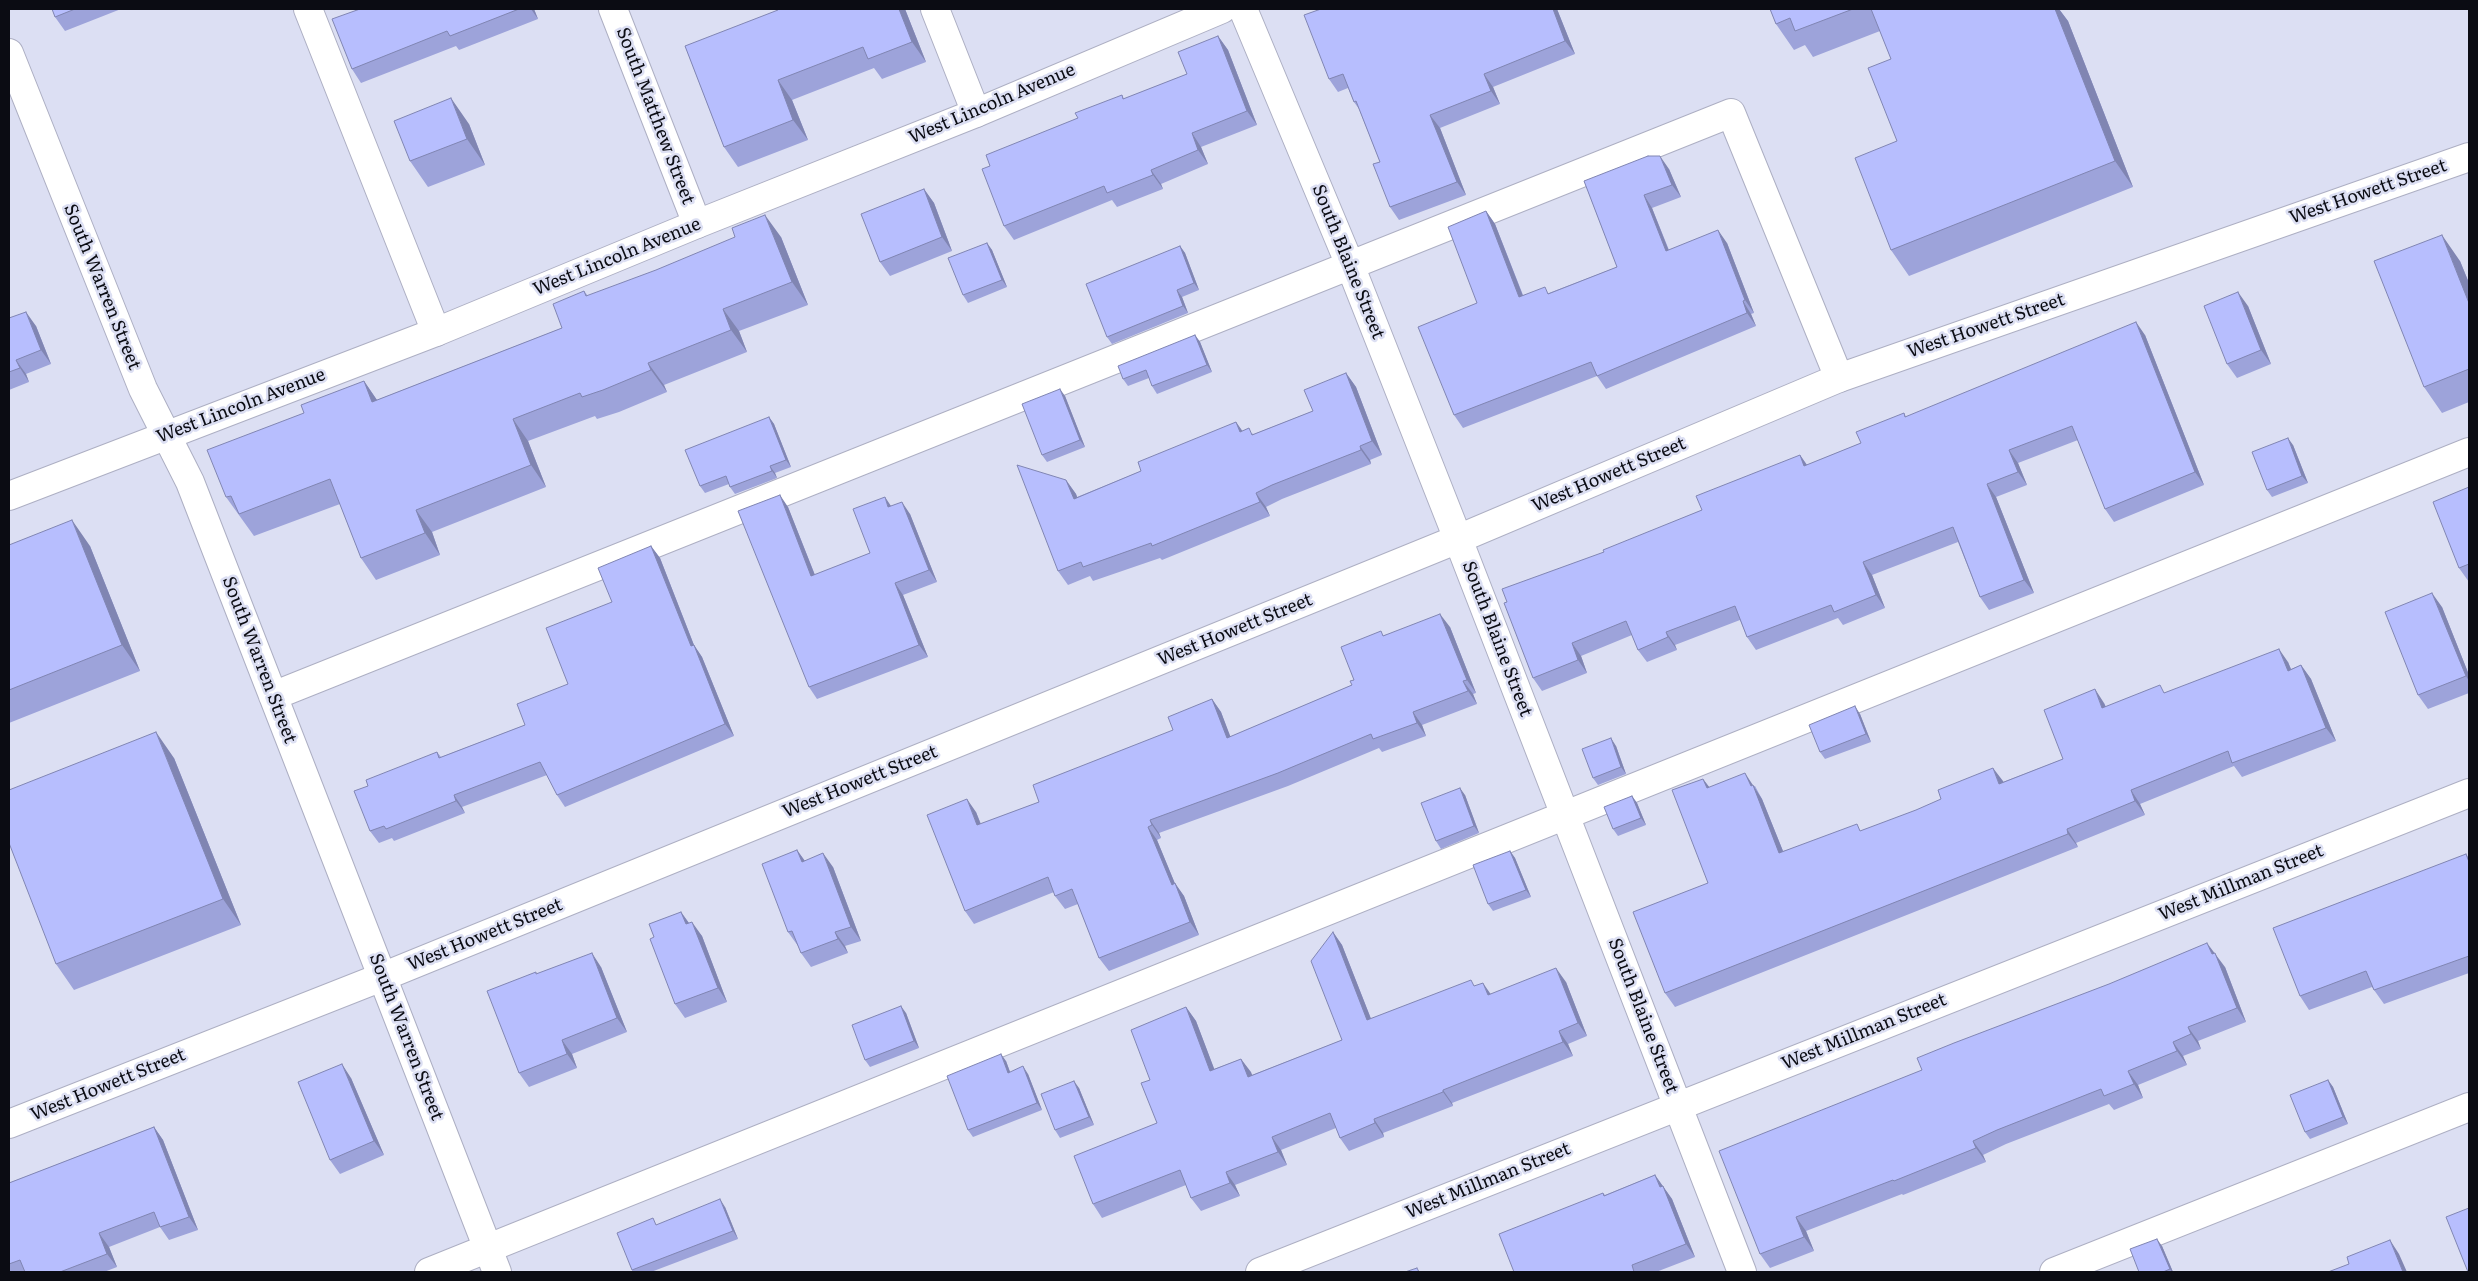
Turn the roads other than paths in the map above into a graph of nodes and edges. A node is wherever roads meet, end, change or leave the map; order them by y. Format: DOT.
graph roads {
  1 [pos="308,9"];
  2 [pos="613,9"];
  3 [pos="935,9"];
  4 [pos="1222,9"];
  5 [pos="1243,9"];
  6 [pos="9,53"];
  7 [pos="976,112"];
  8 [pos="2469,157"];
  9 [pos="697,224"];
  10 [pos="1350,266"];
  11 [pos="436,332"];
  12 [pos="1839,378"];
  13 [pos="167,434"];
  14 [pos="2469,452"];
  15 [pos="9,496"];
  16 [pos="1458,539"];
  17 [pos="273,696"];
  18 [pos="2467,799"];
  19 [pos="1566,816"];
  20 [pos="382,977"];
  21 [pos="1678,1106"];
  22 [pos="2469,1107"];
  23 [pos="9,1124"];
  24 [pos="492,1260"];
  25 [pos="428,1272"];
  26 [pos="1260,1272"];
  27 [pos="1742,1272"];
  28 [pos="2054,1272"];
  1 -- 11 [label="street"];
  2 -- 9 [label="street, South Matthew Street"];
  3 -- 7 [label="street"];
  4 -- 7 [label="street, West Lincoln Avenue"];
  5 -- 10 [label="street, South Blaine Street"];
  6 -- 13 [label="street, South Warren Street"];
  7 -- 9 [label="street, West Lincoln Avenue"];
  8 -- 12 [label="street, West Howett Street"];
  9 -- 11 [label="street, West Lincoln Avenue"];
  10 -- 12 [label="street"];
  10 -- 16 [label="street, South Blaine Street"];
  10 -- 17 [label="street"];
  11 -- 13 [label="street, West Lincoln Avenue"];
  12 -- 16 [label="street, West Howett Street"];
  13 -- 15 [label="street, West Lincoln Avenue"];
  13 -- 17 [label="street, South Warren Street"];
  14 -- 19 [label="street"];
  16 -- 19 [label="street, South Blaine Street"];
  16 -- 20 [label="street, West Howett Street"];
  17 -- 20 [label="street, South Warren Street"];
  18 -- 21 [label="street, West Millman Street"];
  19 -- 21 [label="street, South Blaine Street"];
  19 -- 24 [label="street"];
  20 -- 23 [label="street, West Howett Street"];
  20 -- 24 [label="street, South Warren Street"];
  21 -- 26 [label="street, West Millman Street"];
  21 -- 27 [label="street, South Blaine Street"];
  22 -- 28 [label="street"];
  24 -- 25 [label="street"];
}
